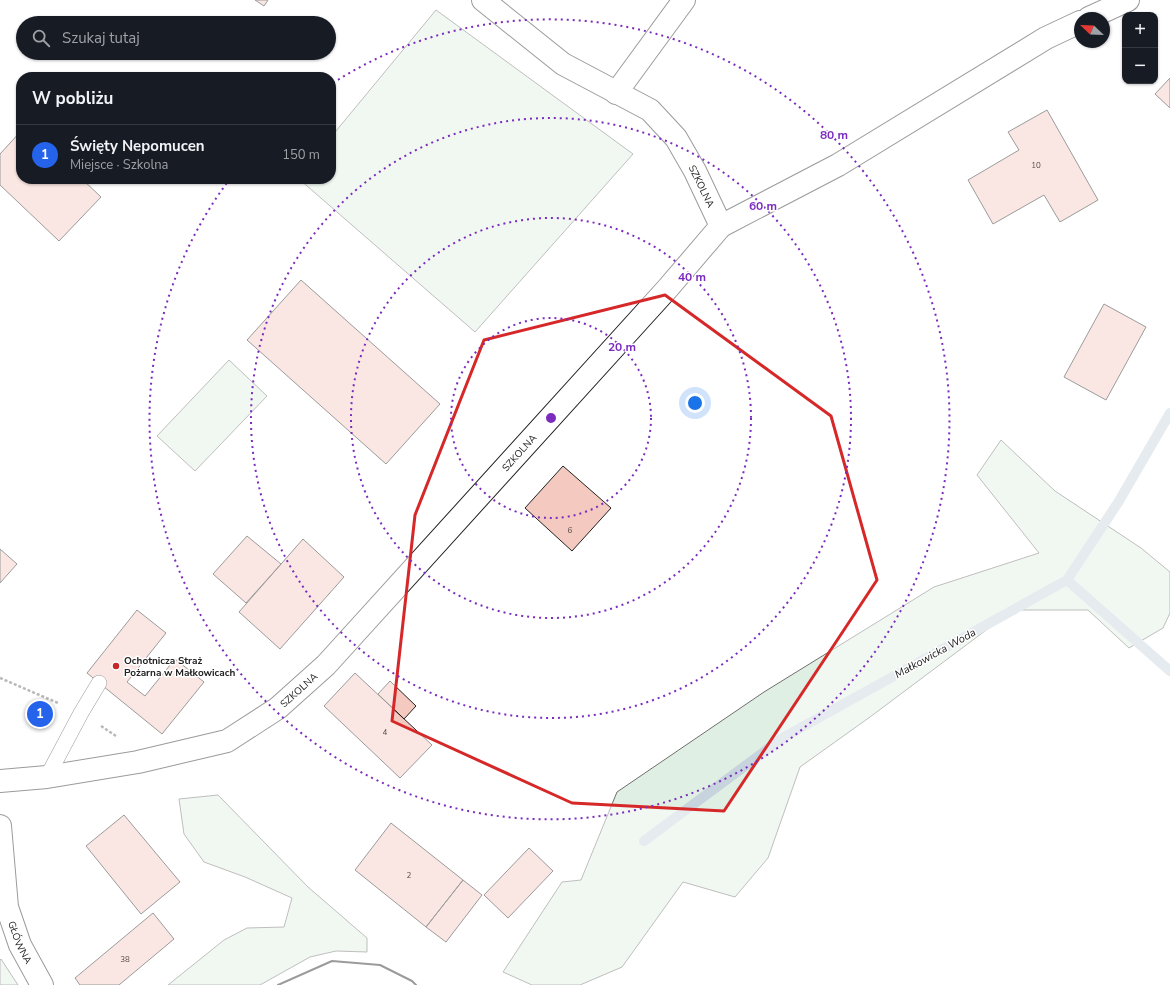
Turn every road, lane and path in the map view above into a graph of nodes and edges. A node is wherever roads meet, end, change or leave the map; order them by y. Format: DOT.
graph roads {
  1 [pos="483,0"];
  2 [pos="684,0"];
  3 [pos="1128,0"];
  4 [pos="1102,12"];
  5 [pos="1074,25"];
  6 [pos="616,93"];
  7 [pos="721,226"];
  8 [pos="99,683"];
  9 [pos="48,777"];
  10 [pos="0,781"];
  11 [pos="0,826"];
  12 [pos="4,910"];
  13 [pos="42,985"];
  1 -- 6 [label="street, SZKOLNA"];
  2 -- 6 [label="street"];
  3 -- 4 [label="street"];
  5 -- 7 [label="street"];
  6 -- 7 [label="street, SZKOLNA"];
  7 -- 9 [label="street, SZKOLNA"];
  8 -- 9 [label="lane"];
  9 -- 10 [label="street, SZKOLNA"];
  11 -- 12 [label="street, GŁÓWNA"];
  12 -- 13 [label="street, GŁÓWNA"];
}
